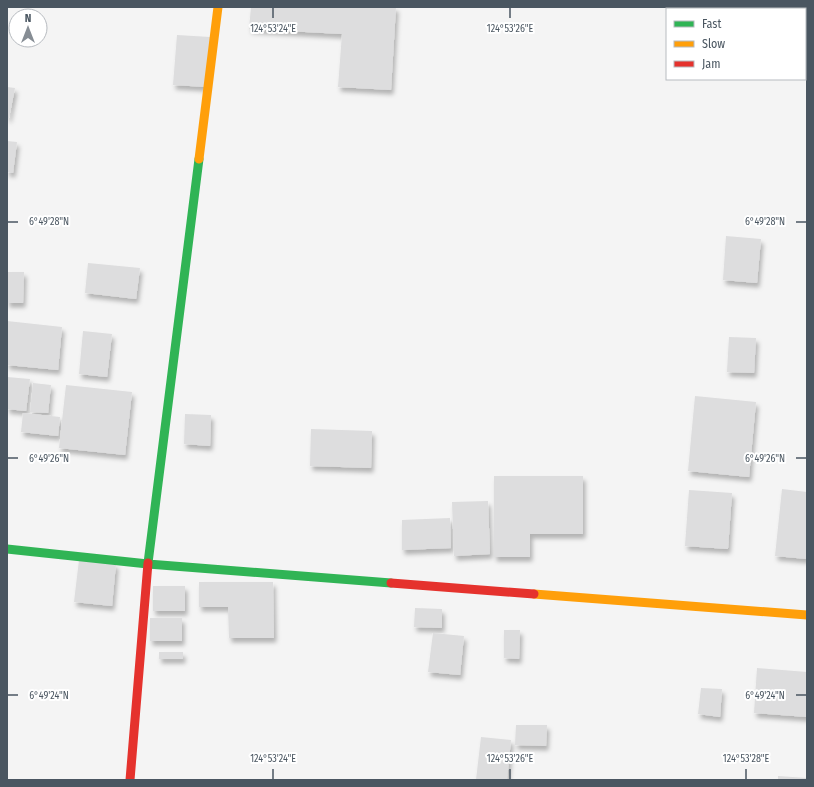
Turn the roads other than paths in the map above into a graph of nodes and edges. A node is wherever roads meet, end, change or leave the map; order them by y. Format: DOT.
graph roads {
  1 [pos="218,7"];
  2 [pos="7,549"];
  3 [pos="148,564"];
  4 [pos="807,615"];
  5 [pos="130,780"];
  1 -- 3 [label="main road"];
  2 -- 3 [label="main road"];
  3 -- 4 [label="main road"];
  3 -- 5 [label="main road"];
}
